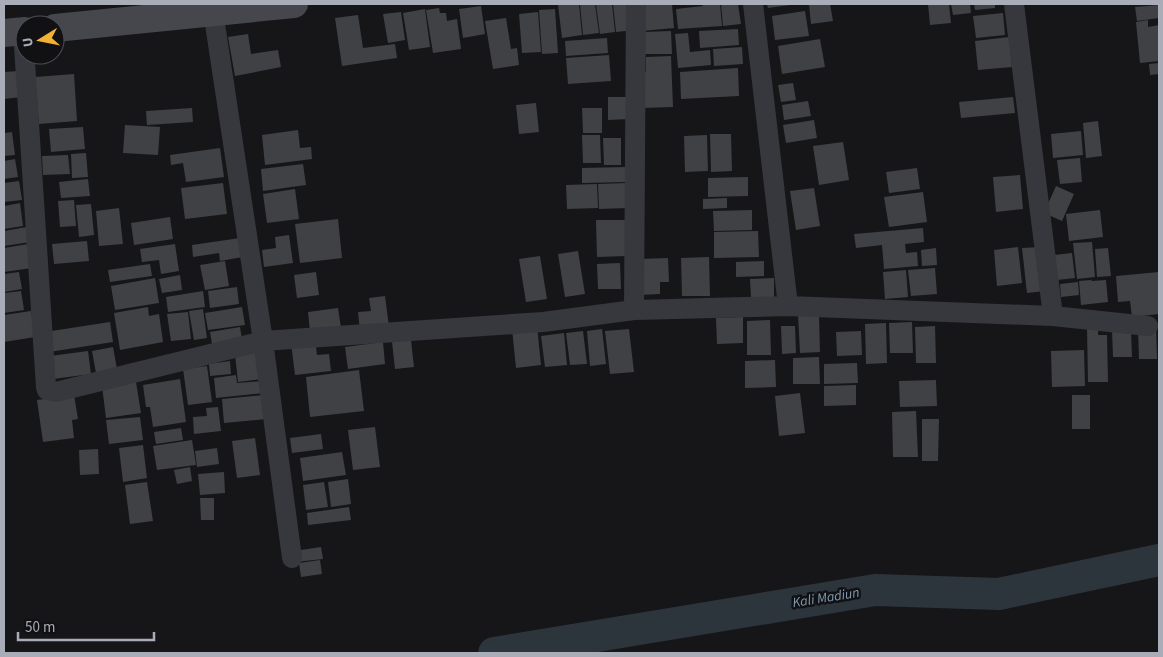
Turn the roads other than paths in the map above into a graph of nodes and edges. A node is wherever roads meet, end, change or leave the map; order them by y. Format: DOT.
graph roads {
  1 [pos="294,4"];
  2 [pos="636,4"];
  3 [pos="753,4"];
  4 [pos="1014,4"];
  5 [pos="213,11"];
  6 [pos="65,27"];
  7 [pos="20,65"];
  8 [pos="788,306"];
  9 [pos="634,310"];
  10 [pos="1053,316"];
  11 [pos="1148,326"];
  12 [pos="263,341"];
  13 [pos="292,558"];
  1 -- 5 [label="street"];
  2 -- 9 [label="street"];
  3 -- 8 [label="street"];
  4 -- 10 [label="street"];
  5 -- 6 [label="street"];
  5 -- 12 [label="street"];
  7 -- 12 [label="street"];
  8 -- 9 [label="street"];
  8 -- 10 [label="street"];
  9 -- 12 [label="street"];
  10 -- 11 [label="street"];
  12 -- 13 [label="street"];
}
